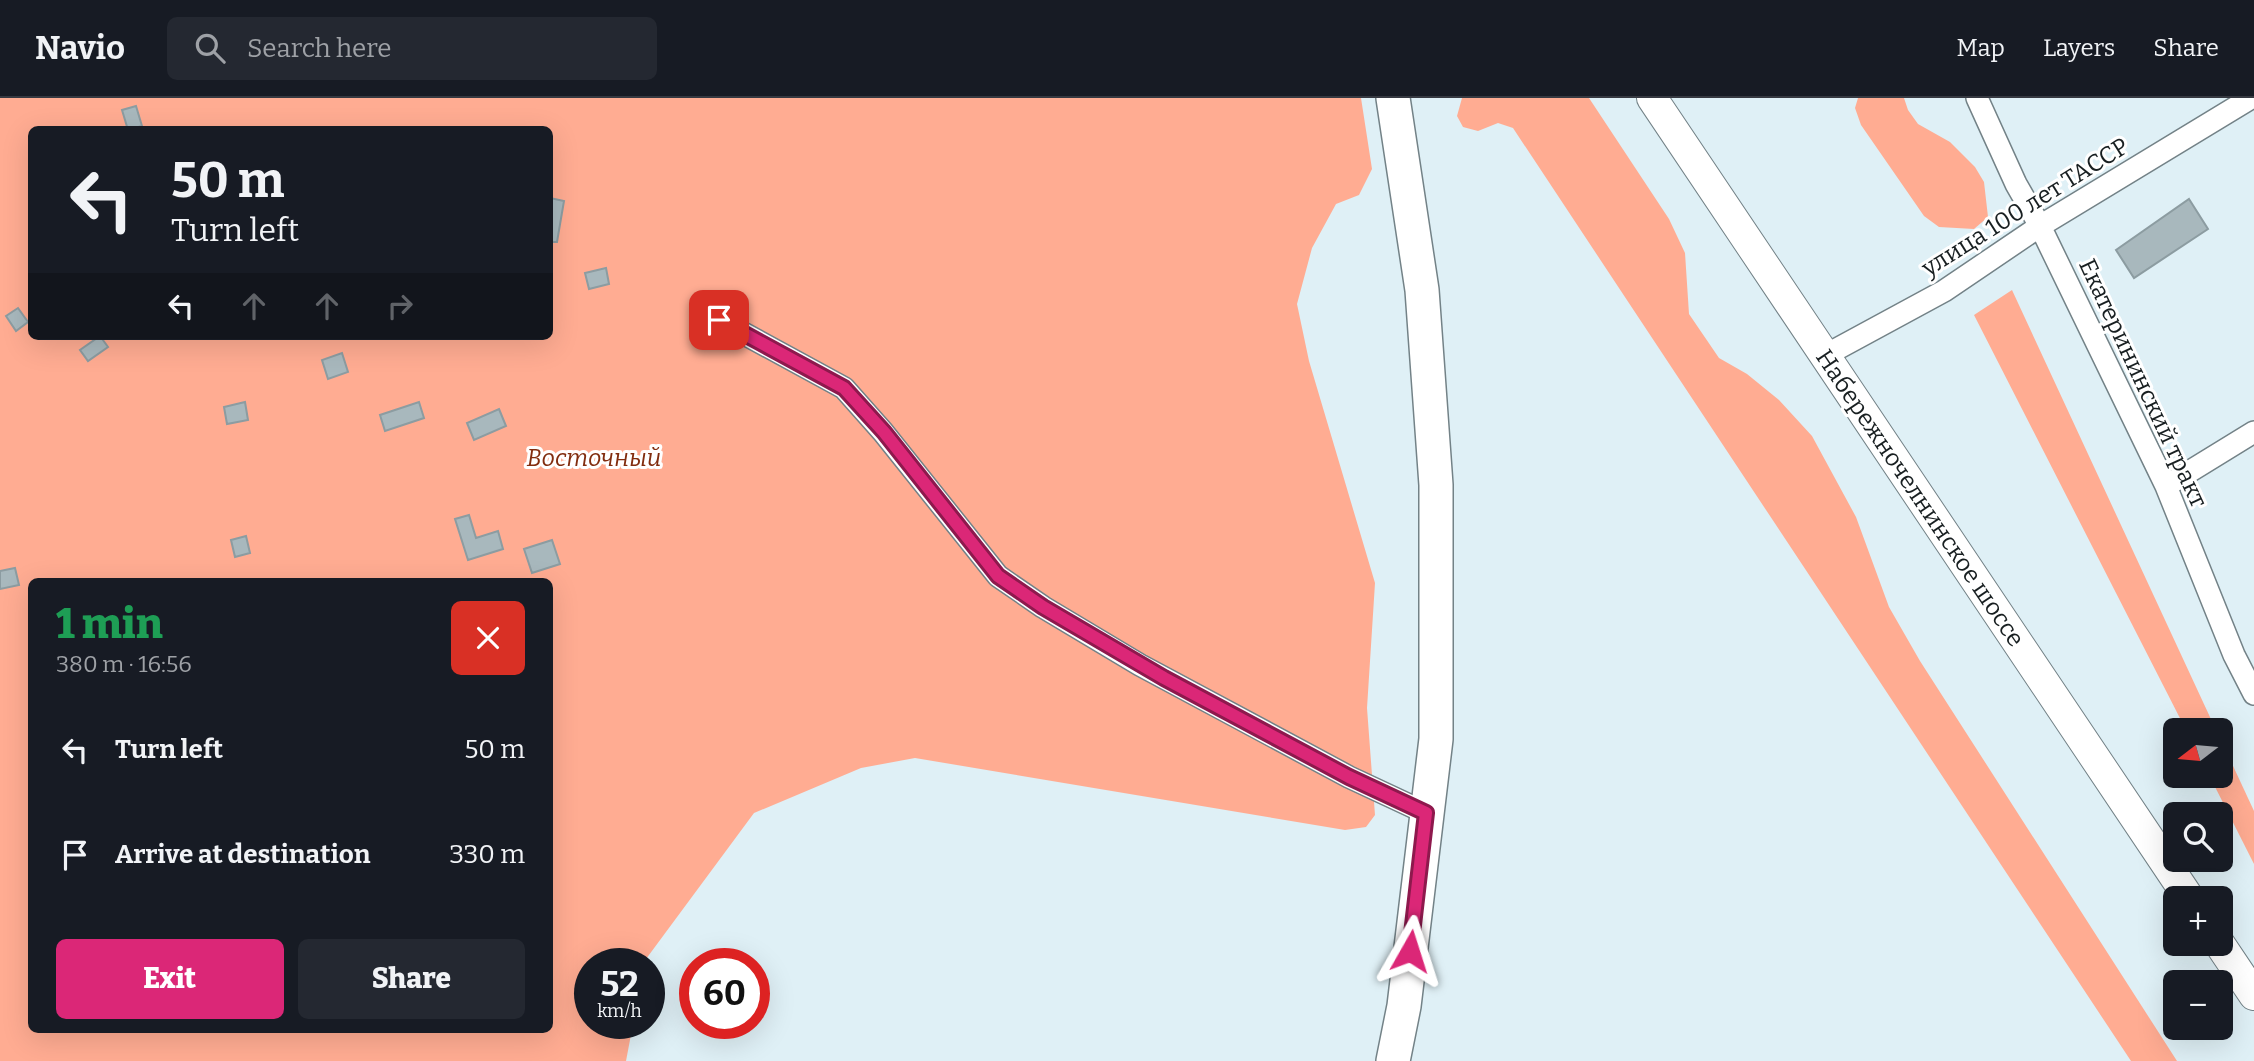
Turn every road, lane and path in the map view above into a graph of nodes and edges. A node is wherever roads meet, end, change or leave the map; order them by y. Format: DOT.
graph roads {
  1 [pos="1393,98"];
  2 [pos="1652,98"];
  3 [pos="1977,98"];
  4 [pos="2248,99"];
  5 [pos="2040,226"];
  6 [pos="719,320"];
  7 [pos="1824,356"];
  8 [pos="2254,432"];
  9 [pos="2166,486"];
  10 [pos="2254,694"];
  11 [pos="1426,813"];
  12 [pos="2181,886"];
  13 [pos="2228,956"];
  14 [pos="2254,995"];
  15 [pos="1393,1061"];
  1 -- 11 [label="main road"];
  2 -- 7 [label="main road, Набережночелнинское шоссе"];
  3 -- 5 [label="street, Екатерининский тракт"];
  4 -- 5 [label="street, улица 100 лет ТАССР"];
  5 -- 7 [label="street, улица 100 лет ТАССР"];
  5 -- 9 [label="street, Екатерининский тракт"];
  6 -- 11 [label="street"];
  7 -- 12 [label="main road, Набережночелнинское шоссе"];
  8 -- 9 [label="street"];
  9 -- 10 [label="street, Екатерининский тракт"];
  11 -- 15 [label="main road"];
  13 -- 14 [label="main road"];
}
